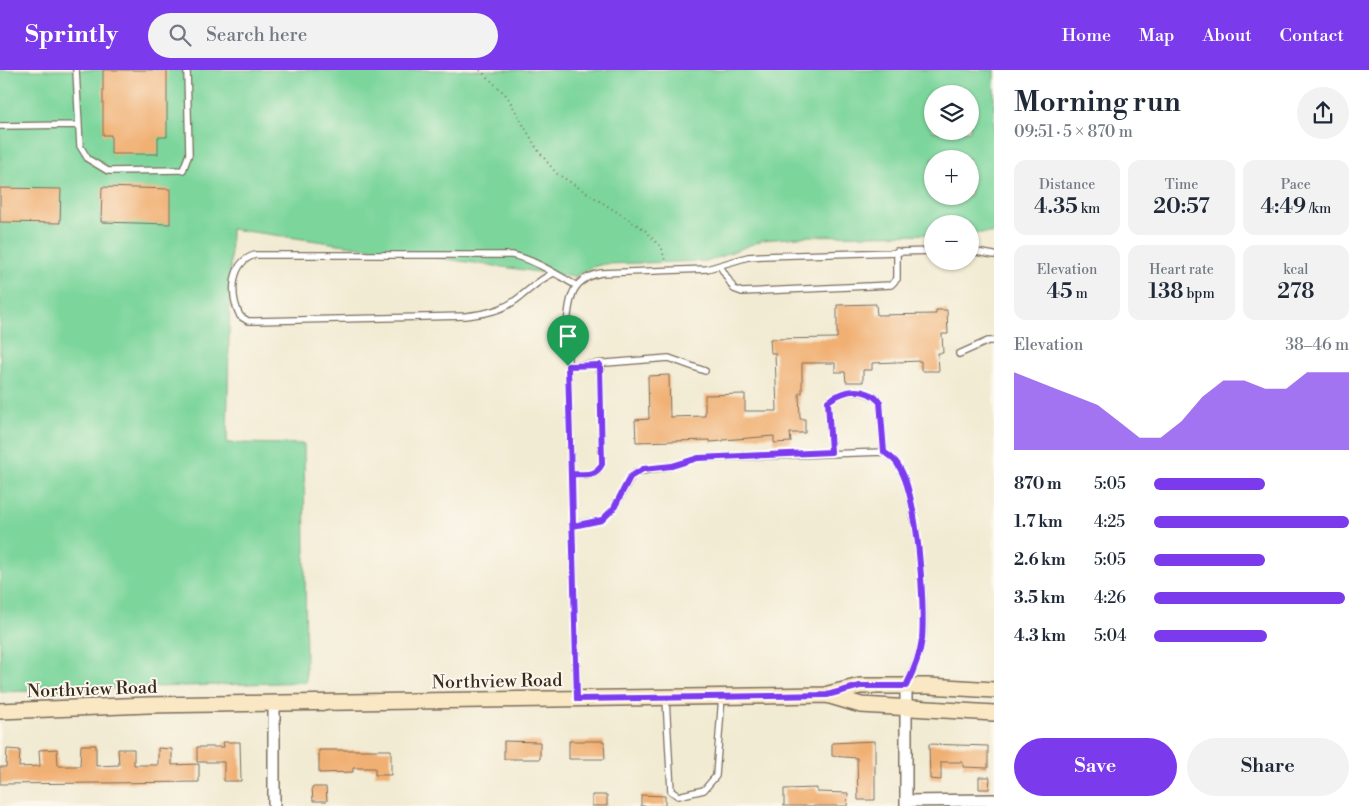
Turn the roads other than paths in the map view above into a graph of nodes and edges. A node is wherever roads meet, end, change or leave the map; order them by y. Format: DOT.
graph roads {
  1 [pos="76,70"];
  2 [pos="187,70"];
  3 [pos="79,125"];
  4 [pos="0,126"];
  5 [pos="897,251"];
  6 [pos="924,251"];
  7 [pos="979,252"];
  8 [pos="994,255"];
  9 [pos="720,266"];
  10 [pos="554,273"];
  11 [pos="577,286"];
  12 [pos="994,341"];
  13 [pos="959,354"];
  14 [pos="600,365"];
  15 [pos="568,366"];
  16 [pos="705,371"];
  17 [pos="831,452"];
  18 [pos="884,452"];
  19 [pos="572,474"];
  20 [pos="573,526"];
  21 [pos="906,686"];
  22 [pos="994,690"];
  23 [pos="827,695"];
  24 [pos="722,696"];
  25 [pos="666,697"];
  26 [pos="577,699"];
  27 [pos="274,703"];
  28 [pos="905,707"];
  29 [pos="0,711"];
  30 [pos="994,713"];
  31 [pos="994,800"];
  32 [pos="906,804"];
  33 [pos="274,806"];
  1 -- 3 [label="lane"];
  2 -- 3 [label="lane"];
  3 -- 4 [label="lane"];
  5 -- 6 [label="lane"];
  5 -- 9 [label="lane"];
  5 -- 9 [label="lane"];
  7 -- 8 [label="lane"];
  9 -- 11 [label="lane"];
  10 -- 10 [label="lane"];
  10 -- 11 [label="lane"];
  11 -- 15 [label="lane"];
  12 -- 13 [label="lane"];
  14 -- 15 [label="lane"];
  14 -- 16 [label="lane"];
  14 -- 19 [label="lane"];
  15 -- 19 [label="lane"];
  17 -- 18 [label="lane"];
  17 -- 18 [label="lane"];
  17 -- 20 [label="lane"];
  18 -- 21 [label="lane"];
  19 -- 20 [label="lane"];
  20 -- 26 [label="lane"];
  21 -- 22 [label="street"];
  21 -- 23 [label="street"];
  21 -- 28 [label="street"];
  23 -- 24 [label="street, Northview Road"];
  23 -- 28 [label="street, Northview Road"];
  24 -- 25 [label="street, Northview Road"];
  24 -- 25 [label="lane"];
  25 -- 26 [label="street, Northview Road"];
  26 -- 27 [label="street, Northview Road"];
  27 -- 29 [label="street, Northview Road"];
  27 -- 33 [label="street"];
  28 -- 30 [label="street, Northview Road"];
  28 -- 32 [label="street"];
  31 -- 32 [label="street"];
}
